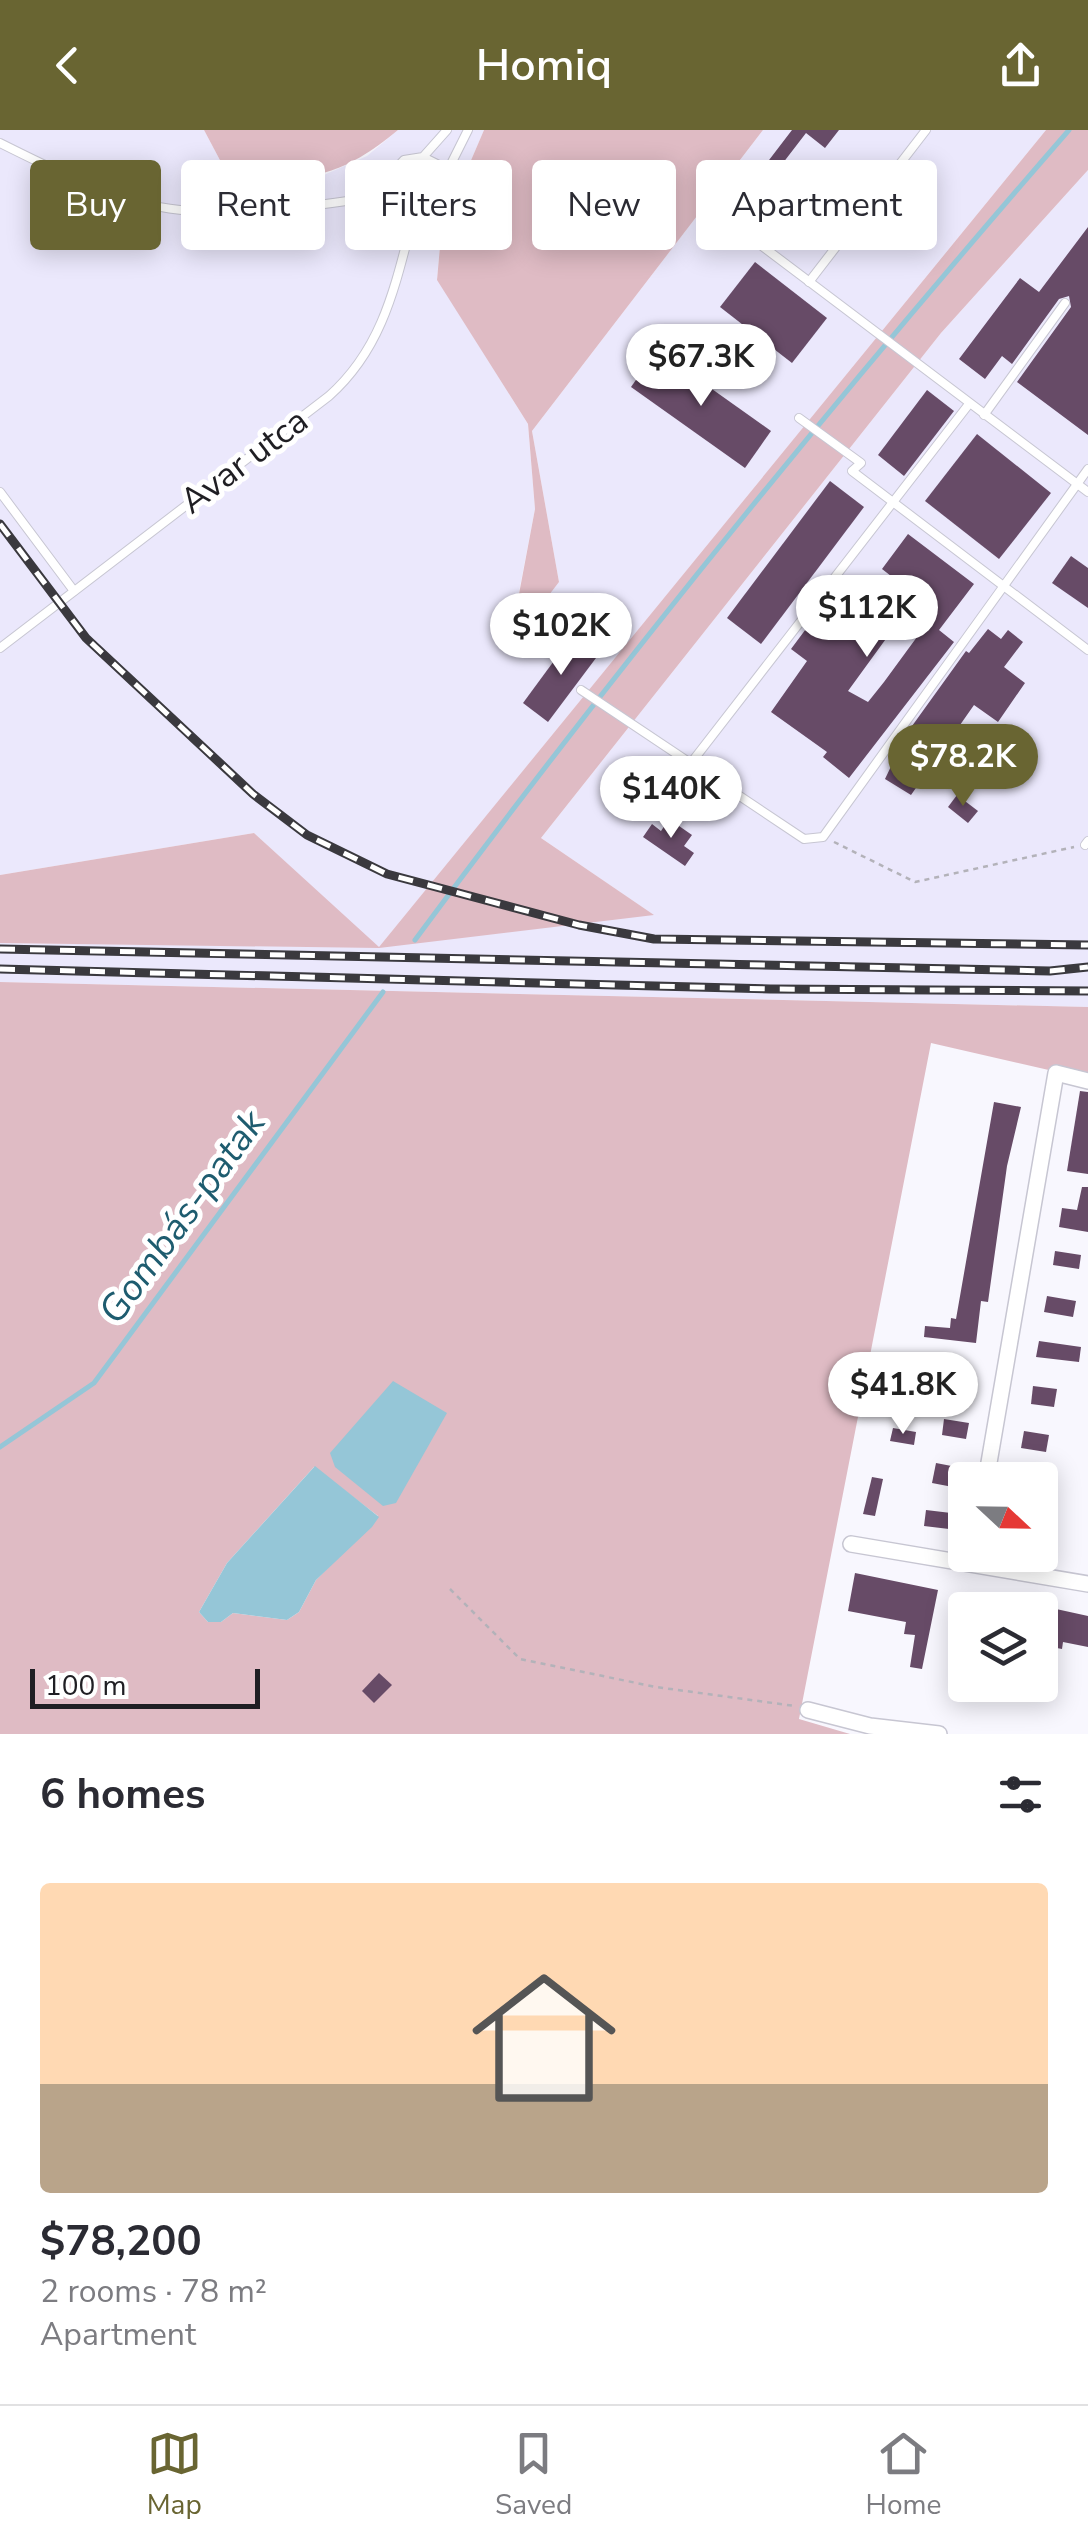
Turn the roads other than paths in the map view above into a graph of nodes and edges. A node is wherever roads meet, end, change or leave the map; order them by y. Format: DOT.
graph roads {
  1 [pos="447,130"];
  2 [pos="468,130"];
  3 [pos="926,130"];
  4 [pos="0,142"];
  5 [pos="423,157"];
  6 [pos="414,160"];
  7 [pos="427,160"];
  8 [pos="453,160"];
  9 [pos="181,206"];
  10 [pos="404,250"];
  11 [pos="767,250"];
  12 [pos="809,282"];
  13 [pos="1065,302"];
  14 [pos="969,404"];
  15 [pos="984,415"];
  16 [pos="799,418"];
  17 [pos="1088,469"];
  18 [pos="1077,484"];
  19 [pos="0,492"];
  20 [pos="1088,492"];
  21 [pos="892,504"];
  22 [pos="1004,585"];
  23 [pos="74,592"];
  24 [pos="0,648"];
  25 [pos="1088,650"];
  26 [pos="581,690"];
  27 [pos="690,763"];
  28 [pos="1088,1080"];
  29 [pos="989,1462"];
  30 [pos="851,1544"];
  31 [pos="948,1557"];
  32 [pos="1030,1572"];
  33 [pos="1088,1584"];
  34 [pos="808,1710"];
  35 [pos="938,1734"];
  1 -- 5 [label="lane"];
  2 -- 8 [label="lane"];
  3 -- 12 [label="lane"];
  4 -- 9 [label="lane"];
  5 -- 6 [label="lane"];
  5 -- 7 [label="lane"];
  10 -- 23 [label="lane, Avar utca"];
  11 -- 12 [label="lane"];
  12 -- 14 [label="lane"];
  13 -- 15 [label="lane"];
  14 -- 15 [label="lane"];
  14 -- 21 [label="lane"];
  15 -- 18 [label="lane"];
  16 -- 21 [label="lane"];
  17 -- 18 [label="lane"];
  18 -- 20 [label="lane"];
  18 -- 22 [label="lane"];
  19 -- 23 [label="lane"];
  21 -- 22 [label="lane"];
  21 -- 27 [label="lane"];
  22 -- 25 [label="lane"];
  22 -- 27 [label="lane"];
  23 -- 24 [label="lane, Avar utca"];
  26 -- 27 [label="lane"];
  28 -- 29 [label="street"];
  30 -- 31 [label="street"];
  32 -- 33 [label="street"];
  34 -- 35 [label="street"];
}
